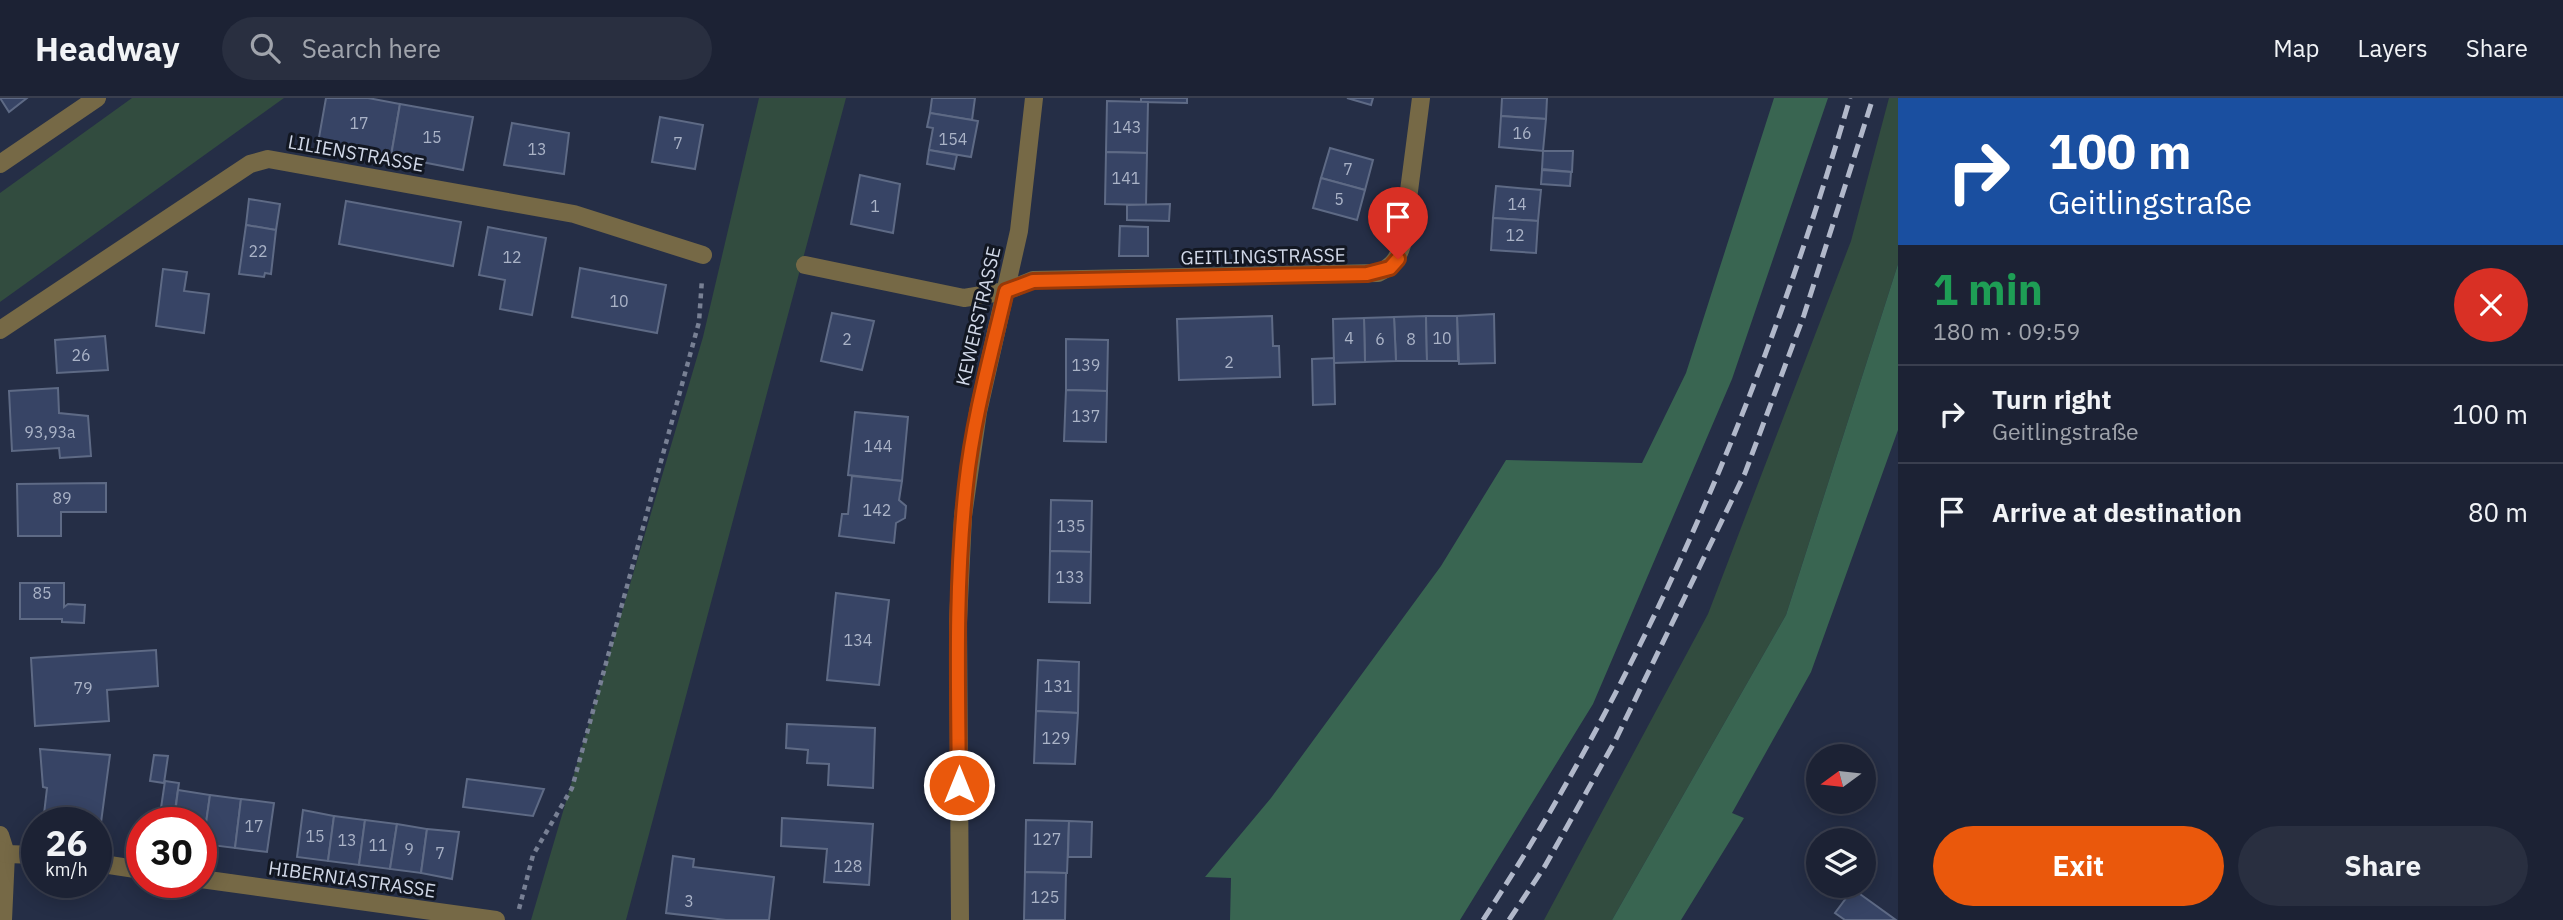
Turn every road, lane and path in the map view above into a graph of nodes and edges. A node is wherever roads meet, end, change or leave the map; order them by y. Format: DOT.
graph roads {
  1 [pos="97,98"];
  2 [pos="1034,98"];
  3 [pos="1421,98"];
  4 [pos="0,164"];
  5 [pos="703,255"];
  6 [pos="805,265"];
  7 [pos="1006,291"];
  8 [pos="0,329"];
  9 [pos="0,835"];
  10 [pos="3,852"];
  11 [pos="21,854"];
  12 [pos="217,880"];
  13 [pos="3,920"];
  14 [pos="496,920"];
  15 [pos="516,920"];
  16 [pos="960,920"];
  1 -- 4 [label="street"];
  2 -- 7 [label="street, KEWERSTRASSE"];
  3 -- 7 [label="street, GEITLINGSTRASSE"];
  5 -- 8 [label="street, LILIENSTRASSE"];
  5 -- 15 [label="path"];
  6 -- 7 [label="street"];
  7 -- 16 [label="street, KEWERSTRASSE"];
  9 -- 10 [label="street"];
  10 -- 11 [label="street"];
  10 -- 13 [label="street"];
  12 -- 14 [label="street, HIBERNIASTRASSE"];
}
